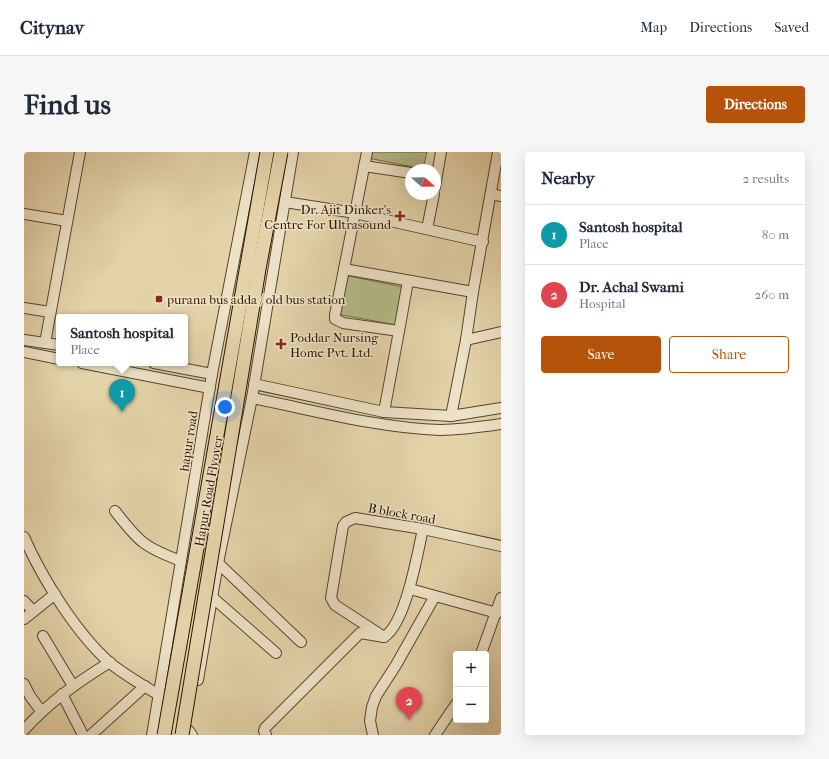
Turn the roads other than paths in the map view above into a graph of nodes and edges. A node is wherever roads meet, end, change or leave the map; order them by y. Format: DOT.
graph roads {
  1 [pos="80,152"];
  2 [pos="254,152"];
  3 [pos="267,152"];
  4 [pos="281,152"];
  5 [pos="294,152"];
  6 [pos="367,152"];
  7 [pos="441,152"];
  8 [pos="498,152"];
  9 [pos="439,164"];
  10 [pos="364,166"];
  11 [pos="405,173"];
  12 [pos="496,195"];
  13 [pos="433,200"];
  14 [pos="285,202"];
  15 [pos="355,213"];
  16 [pos="24,214"];
  17 [pos="67,221"];
  18 [pos="427,229"];
  19 [pos="483,242"];
  20 [pos="344,270"];
  21 [pos="408,281"];
  22 [pos="473,292"];
  23 [pos="24,308"];
  24 [pos="50,312"];
  25 [pos="399,331"];
  26 [pos="501,332"];
  27 [pos="24,340"];
  28 [pos="466,340"];
  29 [pos="45,343"];
  30 [pos="56,345"];
  31 [pos="217,349"];
  32 [pos="24,352"];
  33 [pos="259,355"];
  34 [pos="56,358"];
  35 [pos="97,366"];
  36 [pos="170,366"];
  37 [pos="212,374"];
  38 [pos="254,384"];
  39 [pos="210,388"];
  40 [pos="252,398"];
  41 [pos="501,408"];
  42 [pos="384,412"];
  43 [pos="451,416"];
  44 [pos="205,418"];
  45 [pos="501,424"];
  46 [pos="247,425"];
  47 [pos="115,511"];
  48 [pos="423,529"];
  49 [pos="24,537"];
  50 [pos="501,546"];
  51 [pos="181,561"];
  52 [pos="218,563"];
  53 [pos="410,589"];
  54 [pos="56,594"];
  55 [pos="435,596"];
  56 [pos="212,597"];
  57 [pos="501,598"];
  58 [pos="24,601"];
  59 [pos="33,612"];
  60 [pos="497,612"];
  61 [pos="24,619"];
  62 [pos="43,636"];
  63 [pos="384,637"];
  64 [pos="301,642"];
  65 [pos="482,651"];
  66 [pos="276,653"];
  67 [pos="110,662"];
  68 [pos="24,684"];
  69 [pos="74,686"];
  70 [pos="145,686"];
  71 [pos="62,694"];
  72 [pos="159,694"];
  73 [pos="453,708"];
  74 [pos="41,711"];
  75 [pos="24,730"];
  76 [pos="188,734"];
  77 [pos="83,735"];
  78 [pos="91,735"];
  79 [pos="152,735"];
  80 [pos="164,735"];
  81 [pos="266,735"];
  82 [pos="374,735"];
  83 [pos="435,735"];
  1 -- 17 [label="street"];
  2 -- 31 [label="street, hapur road"];
  3 -- 80 [label="main road, Hapur Road Flyover, bridge"];
  4 -- 76 [label="main road, Hapur Road Flyover, bridge"];
  5 -- 14 [label="street"];
  6 -- 10 [label="street"];
  7 -- 9 [label="street"];
  8 -- 12 [label="street"];
  10 -- 11 [label="street"];
  10 -- 15 [label="street"];
  12 -- 19 [label="street"];
  13 -- 18 [label="street"];
  14 -- 15 [label="street"];
  14 -- 33 [label="street"];
  15 -- 18 [label="street"];
  15 -- 20 [label="street"];
  16 -- 17 [label="street"];
  17 -- 24 [label="street"];
  18 -- 19 [label="street"];
  19 -- 22 [label="street"];
  20 -- 21 [label="street"];
  20 -- 25 [label="street"];
  21 -- 22 [label="street"];
  21 -- 25 [label="street"];
  22 -- 28 [label="street"];
  23 -- 24 [label="street"];
  24 -- 29 [label="street"];
  25 -- 42 [label="street"];
  26 -- 28 [label="street"];
  27 -- 29 [label="street"];
  28 -- 43 [label="street"];
  29 -- 30 [label="street"];
  31 -- 33 [label="street"];
  31 -- 37 [label="street, hapur road"];
  32 -- 34 [label="street"];
  33 -- 38 [label="street"];
  35 -- 39 [label="street"];
  36 -- 37 [label="street"];
  37 -- 39 [label="street, hapur road"];
  38 -- 40 [label="street"];
  38 -- 42 [label="street"];
  39 -- 44 [label="street, hapur road"];
  40 -- 45 [label="street"];
  40 -- 46 [label="street"];
  41 -- 43 [label="street"];
  42 -- 43 [label="street"];
  44 -- 46 [label="street"];
  44 -- 51 [label="street, hapur road"];
  46 -- 52 [label="street"];
  47 -- 51 [label="street"];
  48 -- 50 [label="street, B block road"];
  48 -- 53 [label="street"];
  48 -- 63 [label="street, B block road"];
  49 -- 54 [label="street"];
  51 -- 72 [label="street, hapur road"];
  52 -- 56 [label="street"];
  52 -- 64 [label="street"];
  53 -- 55 [label="street"];
  53 -- 63 [label="street"];
  54 -- 59 [label="street"];
  54 -- 67 [label="street"];
  55 -- 60 [label="street"];
  55 -- 82 [label="street"];
  56 -- 66 [label="street"];
  56 -- 76 [label="street"];
  57 -- 60 [label="street"];
  58 -- 59 [label="street"];
  59 -- 61 [label="street"];
  60 -- 65 [label="street"];
  62 -- 69 [label="street"];
  63 -- 81 [label="street"];
  67 -- 69 [label="street"];
  67 -- 70 [label="street"];
  68 -- 74 [label="street"];
  69 -- 71 [label="street"];
  70 -- 72 [label="street"];
  70 -- 78 [label="street"];
  71 -- 74 [label="street"];
  71 -- 77 [label="street"];
  72 -- 79 [label="street, hapur road"];
  73 -- 83 [label="street"];
  74 -- 75 [label="street"];
}
